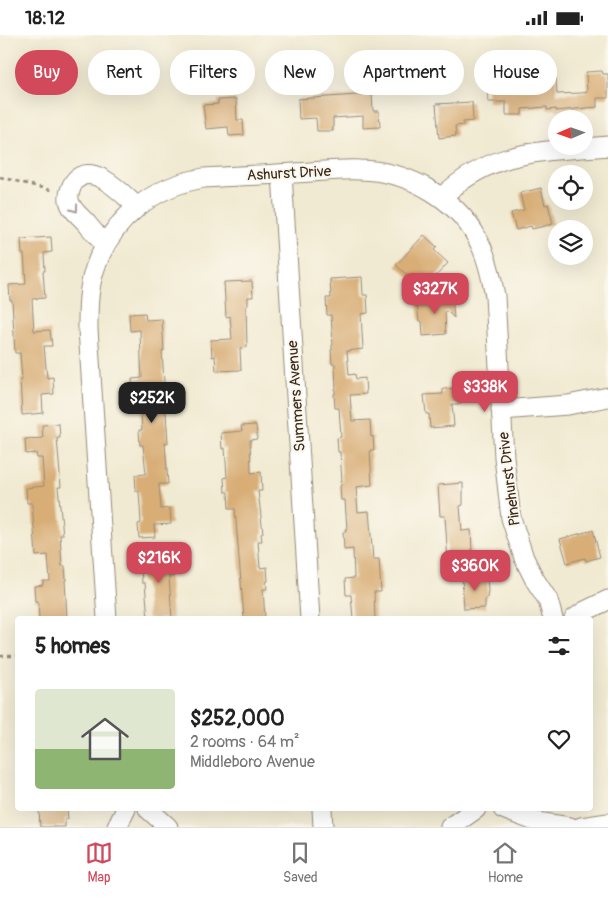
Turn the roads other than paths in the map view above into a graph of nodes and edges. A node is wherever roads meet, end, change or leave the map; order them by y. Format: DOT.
graph roads {
  1 [pos="608,145"];
  2 [pos="282,174"];
  3 [pos="442,197"];
  4 [pos="136,206"];
  5 [pos="105,246"];
  6 [pos="608,397"];
  7 [pos="502,410"];
  8 [pos="608,600"];
  9 [pos="106,616"];
  10 [pos="310,616"];
  11 [pos="552,616"];
  12 [pos="578,616"];
  13 [pos="125,811"];
  14 [pos="322,811"];
  15 [pos="473,811"];
  16 [pos="508,811"];
  17 [pos="608,823"];
  18 [pos="116,827"];
  19 [pos="323,827"];
  20 [pos="450,827"];
  21 [pos="570,827"];
  22 [pos="581,827"];
  1 -- 3 [label="street"];
  2 -- 3 [label="street, Ashurst Drive"];
  2 -- 4 [label="street, Ashurst Drive"];
  2 -- 10 [label="street, Summers Avenue"];
  3 -- 7 [label="street, Pinehurst Drive"];
  4 -- 5 [label="street, Ashurst Drive"];
  4 -- 5 [label="street, one-way"];
  5 -- 9 [label="street, Ashurst Drive"];
  6 -- 7 [label="street"];
  7 -- 11 [label="street, Pinehurst Drive"];
  8 -- 12 [label="street"];
  13 -- 18 [label="street"];
  14 -- 19 [label="street"];
  15 -- 20 [label="street"];
  16 -- 21 [label="street"];
  17 -- 22 [label="street"];
}
